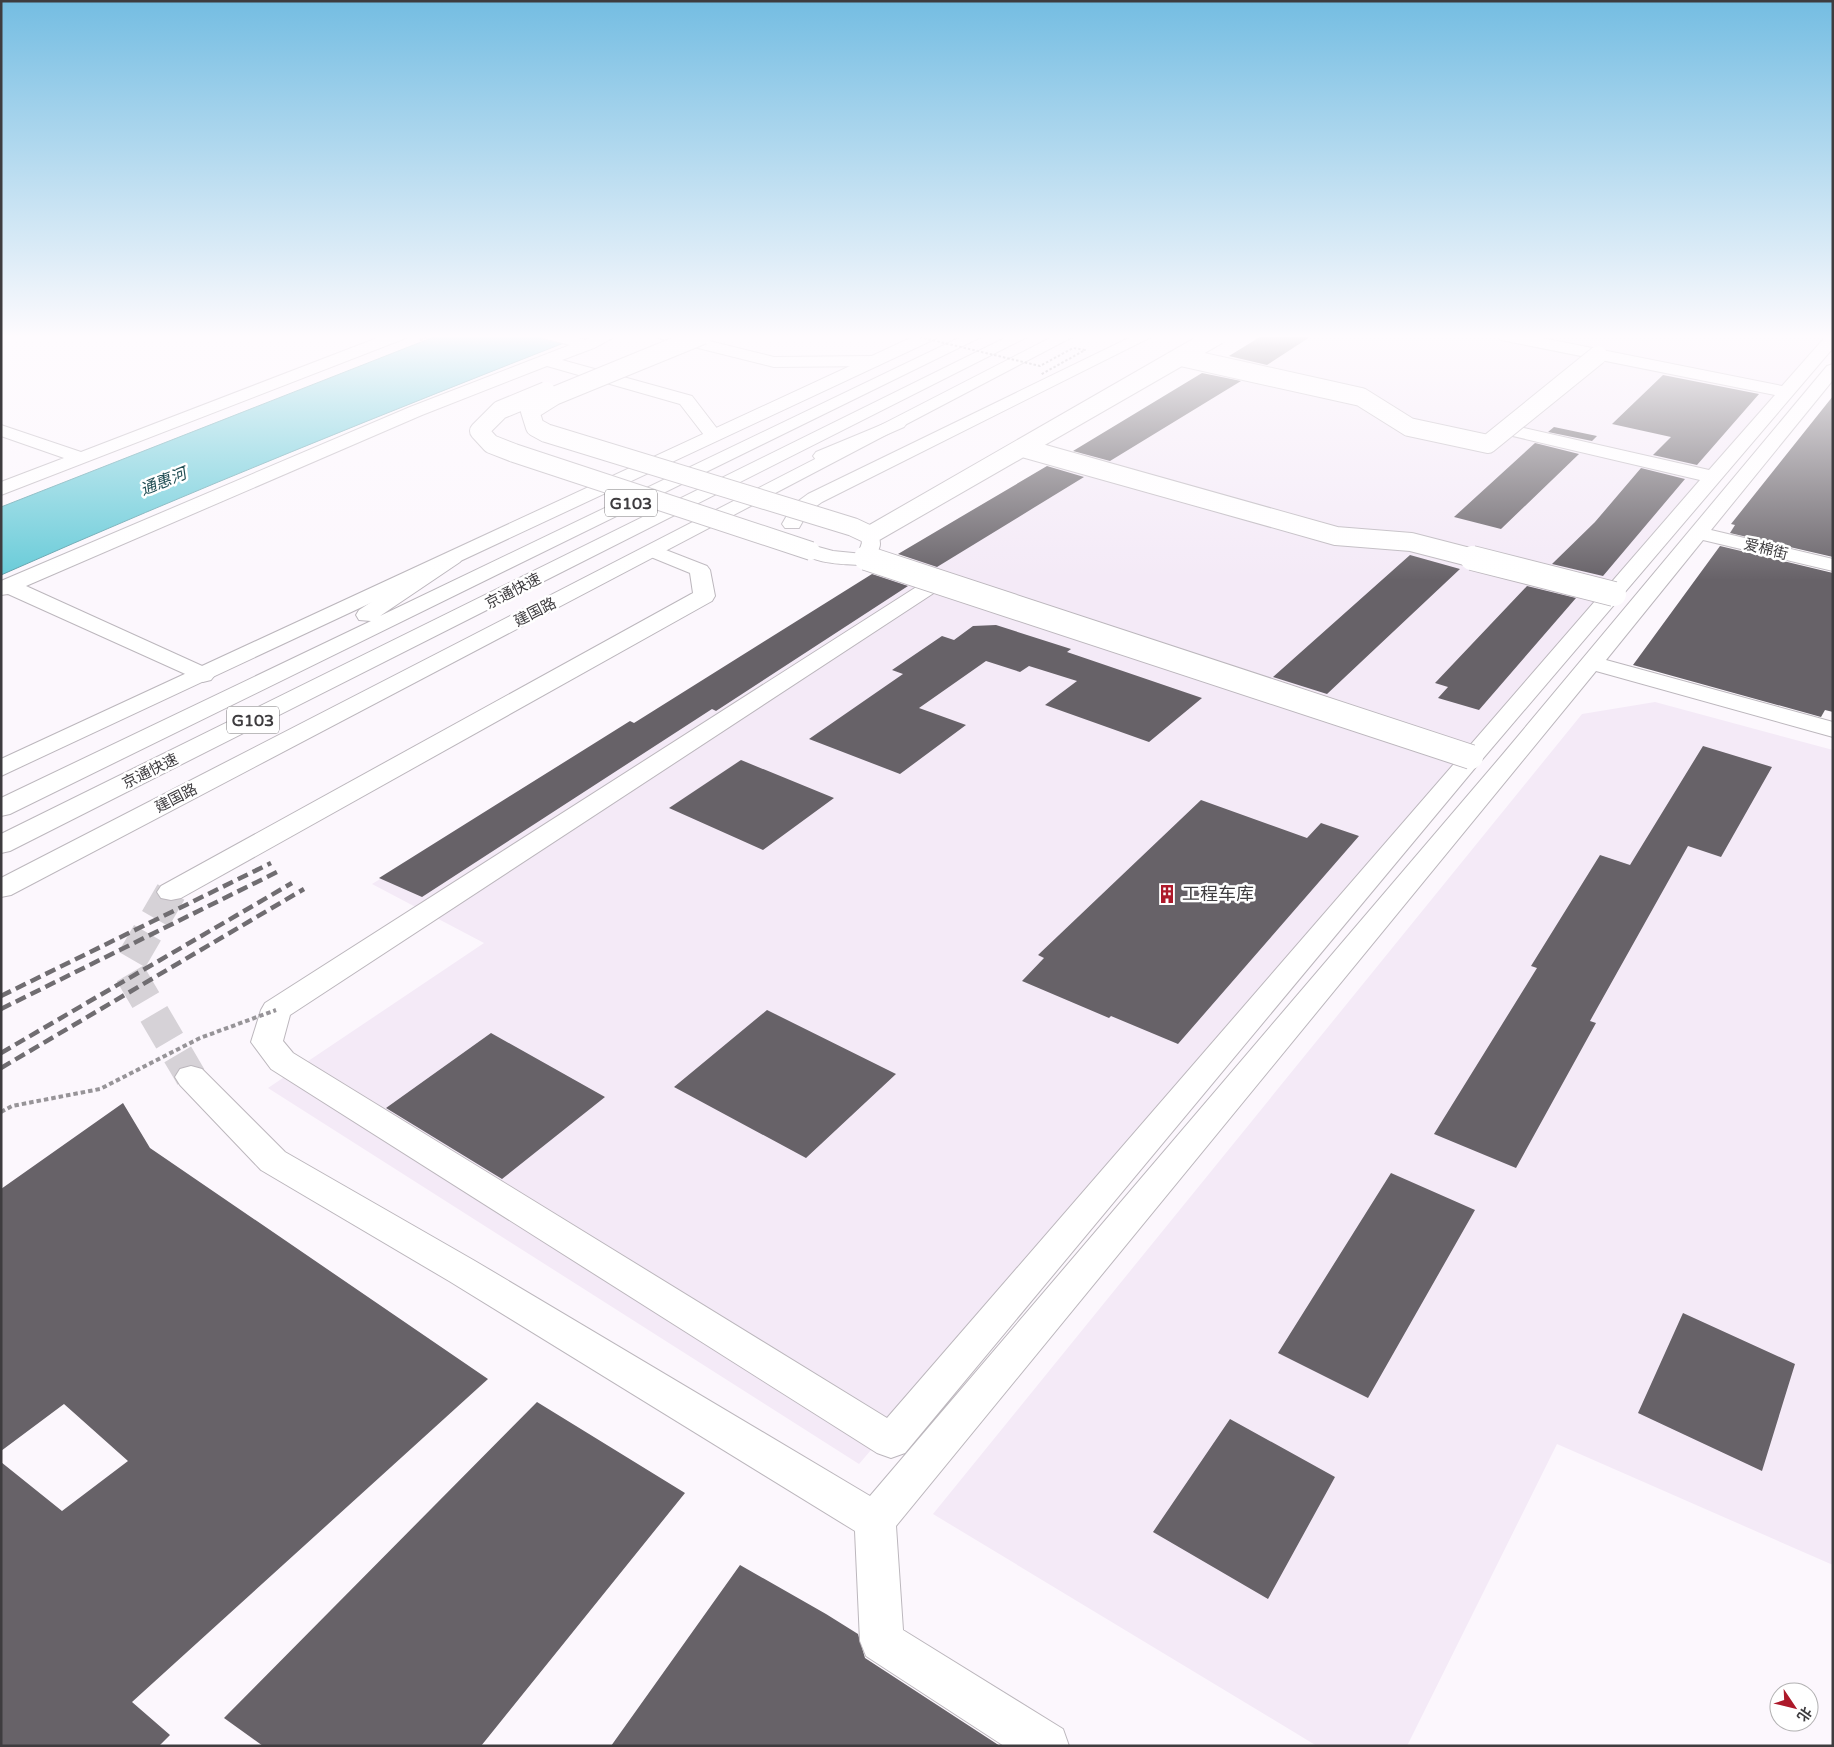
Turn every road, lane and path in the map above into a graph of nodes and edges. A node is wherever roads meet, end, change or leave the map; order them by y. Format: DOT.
graph roads {
  1 [pos="189,417"];
  2 [pos="403,417"];
  3 [pos="506,417"];
  4 [pos="525,417"];
  5 [pos="532,417"];
  6 [pos="699,417"];
  7 [pos="752,417"];
  8 [pos="809,417"];
  9 [pos="862,417"];
  10 [pos="911,417"];
  11 [pos="982,417"];
  12 [pos="1078,417"];
  13 [pos="1392,417"];
  14 [pos="1523,417"];
  15 [pos="1765,417"];
  16 [pos="1794,417"];
  17 [pos="898,423"];
  18 [pos="1,430"];
  19 [pos="1506,430"];
  20 [pos="713,434"];
  21 [pos="1023,448"];
  22 [pos="81,458"];
  23 [pos="1713,477"];
  24 [pos="1,489"];
  25 [pos="792,524"];
  26 [pos="861,531"];
  27 [pos="1698,533"];
  28 [pos="822,543"];
  29 [pos="653,551"];
  30 [pos="453,558"];
  31 [pos="866,559"];
  32 [pos="1833,565"];
  33 [pos="939,582"];
  34 [pos="5,588"];
  35 [pos="1614,594"];
  36 [pos="505,596"];
  37 [pos="1592,663"];
  38 [pos="285,670"];
  39 [pos="203,674"];
  40 [pos="1833,730"];
  41 [pos="1471,757"];
  42 [pos="1,769"];
  43 [pos="1,808"];
  44 [pos="1,845"];
  45 [pos="1,889"];
  46 [pos="171,892"];
  47 [pos="276,1010"];
  48 [pos="191,1078"];
  49 [pos="1,1112"];
  50 [pos="875,1521"];
  51 [pos="1046,1746"];
  1 -- 22 [label="main road"];
  2 -- 34 [label="main road"];
  3 -- 28 [label="main road, bridge"];
  4 -- 25 [label="main road"];
  5 -- 26 [label="main road, bridge"];
  6 -- 20 [label="main road"];
  7 -- 20 [label="main road"];
  8 -- 38 [label="main road, 京通快速 / G103"];
  9 -- 36 [label="main road, 京通快速 / G103"];
  10 -- 17 [label="main road, 建国路"];
  11 -- 25 [label="main road"];
  12 -- 21 [label="main road, bridge"];
  13 -- 19 [label="main road, bridge"];
  14 -- 19 [label="main road, bridge"];
  15 -- 23 [label="main road"];
  16 -- 27 [label="main road"];
  17 -- 29 [label="main road, 建国路"];
  17 -- 36 [label="main road"];
  18 -- 22 [label="main road"];
  19 -- 23 [label="main road"];
  20 -- 30 [label="main road"];
  21 -- 26 [label="main road, bridge"];
  21 -- 35 [label="main road, bridge"];
  22 -- 24 [label="main road"];
  23 -- 35 [label="main road"];
  25 -- 28 [label="main road"];
  26 -- 31 [label="main road, bridge"];
  27 -- 32 [label="main road, 爱棉街"];
  27 -- 37 [label="main road"];
  28 -- 31 [label="main road"];
  29 -- 45 [label="main road, 建国路"];
  29 -- 46 [label="main road"];
  30 -- 38 [label="main road"];
  30 -- 39 [label="main road"];
  31 -- 33 [label="main road, bridge"];
  33 -- 41 [label="main road, bridge"];
  33 -- 47 [label="main road"];
  34 -- 39 [label="main road"];
  35 -- 41 [label="main road"];
  36 -- 44 [label="main road, 京通快速 / G103"];
  37 -- 40 [label="main road"];
  37 -- 50 [label="main road"];
  38 -- 43 [label="main road, 京通快速 / G103"];
  39 -- 42 [label="main road"];
  41 -- 47 [label="main road"];
  47 -- 49 [label="path, bridge"];
  48 -- 50 [label="main road"];
  50 -- 51 [label="main road"];
}
